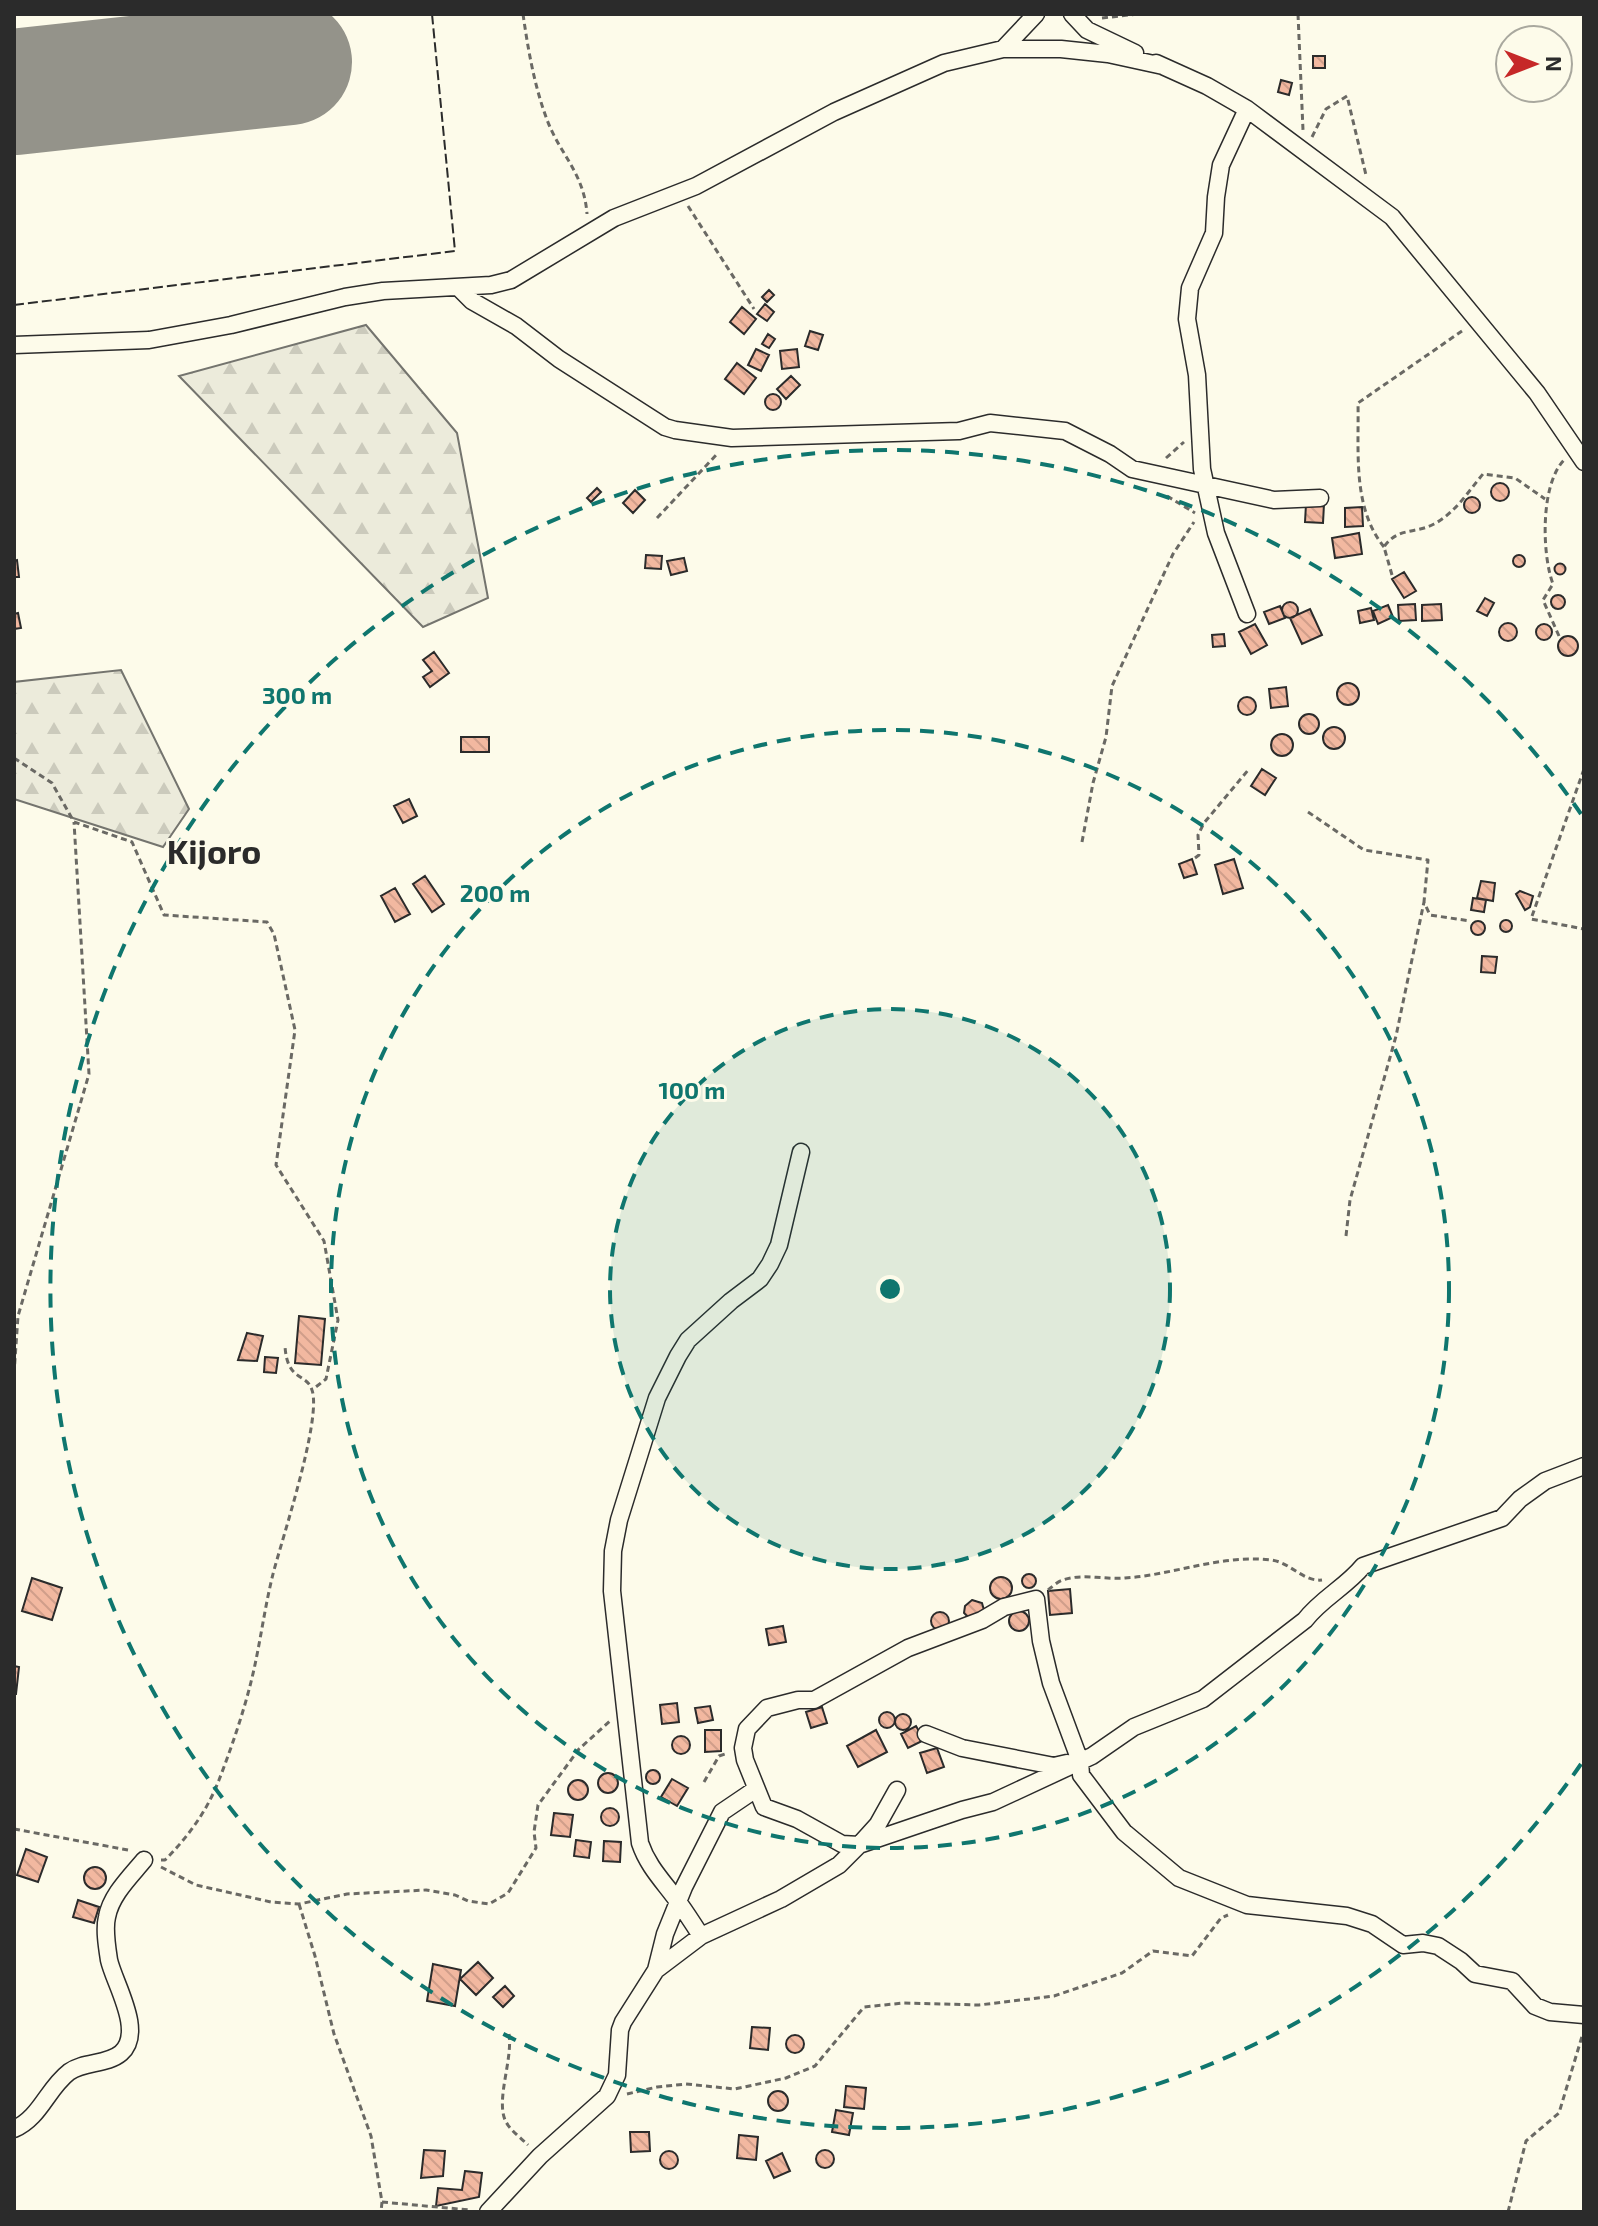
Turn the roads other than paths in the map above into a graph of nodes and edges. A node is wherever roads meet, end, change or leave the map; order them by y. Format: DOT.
graph roads {
  1 [pos="1036,14"];
  2 [pos="1072,14"];
  3 [pos="1003,49"];
  4 [pos="1163,66"];
  5 [pos="1247,109"];
  6 [pos="458,287"];
  7 [pos="14,345"];
  8 [pos="1580,455"];
  9 [pos="1205,484"];
  10 [pos="1320,498"];
  11 [pos="1247,614"];
  12 [pos="801,1152"];
  13 [pos="1584,1466"];
  14 [pos="926,1734"];
  15 [pos="1080,1761"];
  16 [pos="756,1789"];
  17 [pos="897,1790"];
  18 [pos="859,1845"];
  19 [pos="144,1860"];
  20 [pos="679,1902"];
  21 [pos="701,1936"];
  22 [pos="656,1970"];
  23 [pos="1584,2015"];
  24 [pos="14,2129"];
  25 [pos="488,2212"];
  1 -- 3 [label="street"];
  2 -- 4 [label="street"];
  3 -- 4 [label="street"];
  3 -- 6 [label="street"];
  4 -- 5 [label="street"];
  5 -- 8 [label="street"];
  5 -- 9 [label="street"];
  6 -- 7 [label="street"];
  6 -- 9 [label="street"];
  9 -- 10 [label="street"];
  9 -- 11 [label="street"];
  12 -- 20 [label="street"];
  13 -- 15 [label="street"];
  14 -- 15 [label="street"];
  15 -- 16 [label="street"];
  15 -- 18 [label="street"];
  15 -- 23 [label="street"];
  16 -- 18 [label="street"];
  16 -- 20 [label="street"];
  17 -- 18 [label="street"];
  18 -- 21 [label="street"];
  19 -- 24 [label="street"];
  20 -- 21 [label="street"];
  20 -- 22 [label="street"];
  21 -- 22 [label="street"];
  22 -- 25 [label="street"];
}
